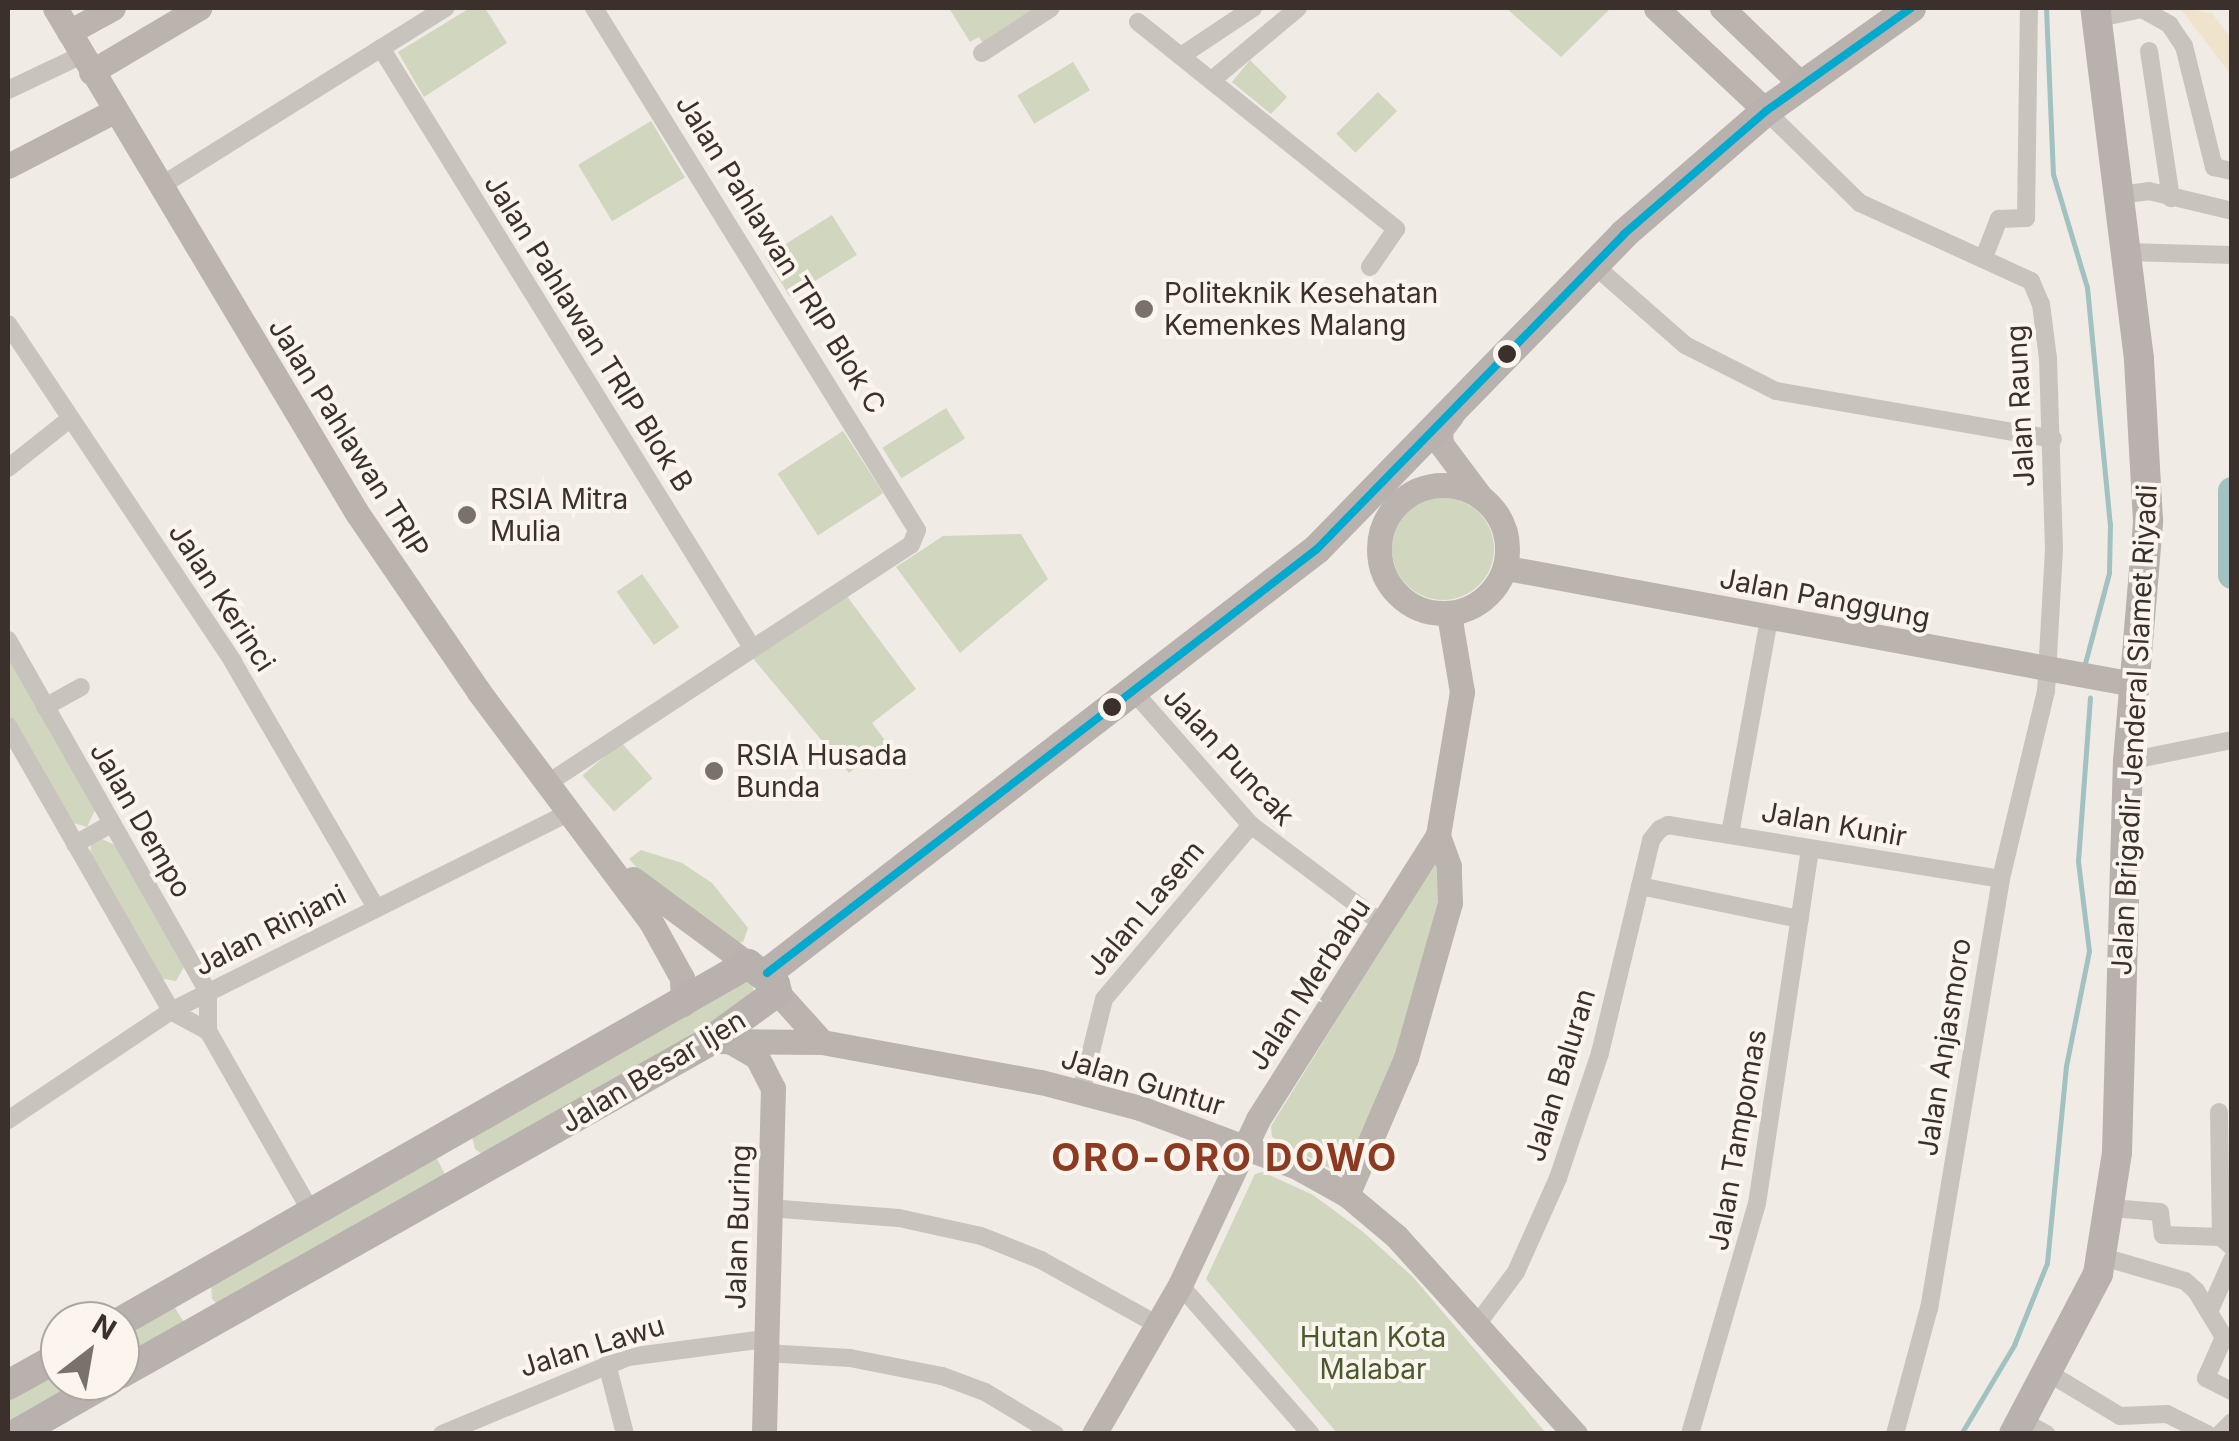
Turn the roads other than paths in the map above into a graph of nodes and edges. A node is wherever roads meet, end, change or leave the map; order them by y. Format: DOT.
graph roads {
  1 [pos="55,8"];
  2 [pos="113,8"];
  3 [pos="199,8"];
  4 [pos="446,8"];
  5 [pos="594,8"];
  6 [pos="1052,8"];
  7 [pos="1253,8"];
  8 [pos="1298,8"];
  9 [pos="1656,8"];
  10 [pos="1722,8"];
  11 [pos="1911,8"];
  12 [pos="2029,8"];
  13 [pos="2097,13"];
  14 [pos="1138,22"];
  15 [pos="69,32"];
  16 [pos="381,48"];
  17 [pos="2149,51"];
  18 [pos="982,53"];
  19 [pos="1181,56"];
  20 [pos="87,63"];
  21 [pos="1212,80"];
  22 [pos="1802,84"];
  23 [pos="8,90"];
  24 [pos="1766,110"];
  25 [pos="114,111"];
  26 [pos="8,166"];
  27 [pos="2232,171"];
  28 [pos="159,187"];
  29 [pos="2118,194"];
  30 [pos="2171,198"];
  31 [pos="2232,211"];
  32 [pos="2126,252"];
  33 [pos="2232,255"];
  34 [pos="1984,257"];
  35 [pos="1594,265"];
  36 [pos="1370,267"];
  37 [pos="8,324"];
  38 [pos="1466,396"];
  39 [pos="71,418"];
  40 [pos="2053,438"];
  41 [pos="1422,441"];
  42 [pos="8,468"];
  43 [pos="1396,501"];
  44 [pos="1486,506"];
  45 [pos="1316,549"];
  46 [pos="1507,568"];
  47 [pos="1449,614"];
  48 [pos="1769,619"];
  49 [pos="8,640"];
  50 [pos="751,646"];
  51 [pos="2048,670"];
  52 [pos="2134,684"];
  53 [pos="81,687"];
  54 [pos="1134,692"];
  55 [pos="45,708"];
  56 [pos="8,726"];
  57 [pos="2232,740"];
  58 [pos="2128,761"];
  59 [pos="548,783"];
  60 [pos="571,812"];
  61 [pos="111,824"];
  62 [pos="1251,825"];
  63 [pos="1660,829"];
  64 [pos="1730,834"];
  65 [pos="1438,835"];
  66 [pos="74,844"];
  67 [pos="1810,850"];
  68 [pos="606,856"];
  69 [pos="2001,879"];
  70 [pos="1640,886"];
  71 [pos="376,908"];
  72 [pos="1800,919"];
  73 [pos="1384,926"];
  74 [pos="764,977"];
  75 [pos="208,992"];
  76 [pos="684,1004"];
  77 [pos="171,1011"];
  78 [pos="208,1031"];
  79 [pos="721,1041"];
  80 [pos="822,1042"];
  81 [pos="1081,1092"];
  82 [pos="2220,1112"];
  83 [pos="8,1120"];
  84 [pos="452,1134"];
  85 [pos="1243,1145"];
  86 [pos="474,1175"];
  87 [pos="1347,1195"];
  88 [pos="768,1208"];
  89 [pos="2111,1208"];
  90 [pos="312,1213"];
  91 [pos="2226,1242"];
  92 [pos="2103,1258"];
  93 [pos="2232,1260"];
  94 [pos="186,1285"];
  95 [pos="1180,1285"];
  96 [pos="140,1311"];
  97 [pos="2209,1312"];
  98 [pos="1478,1323"];
  99 [pos="209,1324"];
  100 [pos="1158,1325"];
  101 [pos="2226,1330"];
  102 [pos="765,1346"];
  103 [pos="140,1363"];
  104 [pos="606,1364"];
  105 [pos="40,1367"];
  106 [pos="2047,1372"];
  107 [pos="8,1385"];
  108 [pos="2232,1390"];
  109 [pos="73,1401"];
  110 [pos="2232,1422"];
  111 [pos="470,1427"];
  112 [pos="2027,1429"];
  113 [pos="16,1434"];
  114 [pos="442,1434"];
  115 [pos="625,1434"];
  116 [pos="764,1434"];
  117 [pos="1055,1434"];
  118 [pos="1094,1434"];
  119 [pos="1311,1434"];
  120 [pos="1575,1434"];
  121 [pos="1690,1434"];
  122 [pos="1894,1434"];
  123 [pos="2207,1434"];
  124 [pos="2220,1434"];
  1 -- 15 [label="main road, Jalan Pahlawan TRIP"];
  2 -- 15 [label="main road"];
  3 -- 20 [label="main road"];
  4 -- 16 [label="street"];
  5 -- 50 [label="street, Jalan Pahlawan TRIP Blok C"];
  6 -- 18 [label="street"];
  7 -- 19 [label="street"];
  8 -- 21 [label="street"];
  9 -- 24 [label="main road"];
  10 -- 22 [label="main road"];
  11 -- 22 [label="main road"];
  12 -- 34 [label="street"];
  13 -- 27 [label="street"];
  13 -- 29 [label="main road, Jalan Brigadir Jenderal Slamet Riyadi"];
  14 -- 19 [label="street"];
  15 -- 20 [label="main road, Jalan Pahlawan TRIP"];
  16 -- 28 [label="street"];
  16 -- 50 [label="street, Jalan Pahlawan TRIP Blok B"];
  17 -- 30 [label="street"];
  19 -- 21 [label="street"];
  20 -- 23 [label="street"];
  20 -- 25 [label="main road, Jalan Pahlawan TRIP"];
  21 -- 36 [label="street"];
  22 -- 24 [label="main road"];
  24 -- 34 [label="street, Jalan Raung"];
  24 -- 35 [label="main road"];
  25 -- 26 [label="main road"];
  25 -- 28 [label="main road, Jalan Pahlawan TRIP"];
  28 -- 59 [label="main road, Jalan Pahlawan TRIP"];
  29 -- 30 [label="street"];
  29 -- 32 [label="main road, Jalan Brigadir Jenderal Slamet Riyadi"];
  30 -- 31 [label="street"];
  32 -- 33 [label="street"];
  32 -- 52 [label="main road, Jalan Brigadir Jenderal Slamet Riyadi"];
  34 -- 40 [label="street, Jalan Raung"];
  35 -- 38 [label="main road"];
  35 -- 40 [label="street"];
  37 -- 39 [label="street, Jalan Kerinci"];
  38 -- 41 [label="main road"];
  38 -- 44 [label="main road"];
  39 -- 42 [label="street"];
  39 -- 71 [label="street, Jalan Kerinci"];
  40 -- 51 [label="street, Jalan Raung"];
  41 -- 43 [label="main road"];
  41 -- 45 [label="main road"];
  43 -- 44 [label="main road"];
  43 -- 45 [label="main road"];
  43 -- 47 [label="main road"];
  44 -- 46 [label="main road"];
  45 -- 54 [label="main road"];
  46 -- 47 [label="main road"];
  46 -- 48 [label="main road, Jalan Panggung"];
  47 -- 65 [label="main road, Jalan Merbabu"];
  48 -- 51 [label="main road, Jalan Panggung"];
  48 -- 64 [label="street"];
  49 -- 55 [label="street, Jalan Dempo"];
  50 -- 59 [label="street"];
  51 -- 52 [label="main road, Jalan Panggung"];
  51 -- 69 [label="street, Jalan Anjasmoro"];
  52 -- 58 [label="main road, Jalan Brigadir Jenderal Slamet Riyadi"];
  53 -- 55 [label="street"];
  54 -- 62 [label="street, Jalan Puncak"];
  54 -- 74 [label="main road"];
  55 -- 61 [label="street, Jalan Dempo"];
  56 -- 66 [label="street"];
  57 -- 58 [label="street"];
  58 -- 89 [label="main road, Jalan Brigadir Jenderal Slamet Riyadi"];
  59 -- 60 [label="main road, Jalan Pahlawan TRIP"];
  60 -- 68 [label="main road, Jalan Pahlawan TRIP"];
  60 -- 71 [label="street, Jalan Rinjani"];
  61 -- 66 [label="street"];
  61 -- 75 [label="street, Jalan Dempo"];
  62 -- 73 [label="street, Jalan Puncak"];
  62 -- 81 [label="street, Jalan Lasem"];
  63 -- 64 [label="street, Jalan Kunir"];
  63 -- 70 [label="street, Jalan Baluran"];
  64 -- 67 [label="street, Jalan Kunir"];
  65 -- 73 [label="main road, Jalan Merbabu"];
  65 -- 87 [label="main road, Jalan Merbabu"];
  66 -- 77 [label="street"];
  67 -- 69 [label="street, Jalan Kunir"];
  67 -- 72 [label="street, Jalan Tampomas"];
  68 -- 74 [label="main road, Jalan Pahlawan TRIP"];
  68 -- 76 [label="main road, Jalan Pahlawan TRIP"];
  69 -- 122 [label="street, Jalan Anjasmoro"];
  70 -- 72 [label="street"];
  70 -- 98 [label="street, Jalan Baluran"];
  71 -- 75 [label="street, Jalan Rinjani"];
  72 -- 121 [label="street, Jalan Tampomas"];
  73 -- 85 [label="main road, Jalan Merbabu"];
  74 -- 76 [label="main road, Jalan Besar Ijen"];
  74 -- 79 [label="main road, Jalan Besar Ijen"];
  74 -- 80 [label="main road, Jalan Pahlawan TRIP"];
  75 -- 77 [label="street, Jalan Rinjani"];
  75 -- 78 [label="street"];
  76 -- 84 [label="main road, Jalan Besar Ijen"];
  77 -- 78 [label="street"];
  77 -- 83 [label="street, Jalan Rinjani"];
  78 -- 90 [label="street"];
  79 -- 80 [label="main road, Jalan Guntur"];
  79 -- 86 [label="main road, Jalan Besar Ijen"];
  79 -- 88 [label="main road, Jalan Buring"];
  80 -- 81 [label="main road, Jalan Guntur"];
  81 -- 85 [label="main road, Jalan Guntur"];
  82 -- 91 [label="street"];
  84 -- 86 [label="main road"];
  84 -- 90 [label="main road, Jalan Besar Ijen"];
  85 -- 87 [label="main road, Jalan Guntur"];
  85 -- 95 [label="main road, Jalan Merbabu"];
  86 -- 99 [label="main road, Jalan Besar Ijen"];
  87 -- 98 [label="main road, Jalan Guntur"];
  88 -- 100 [label="street"];
  88 -- 102 [label="main road, Jalan Buring"];
  89 -- 91 [label="street"];
  89 -- 92 [label="main road, Jalan Brigadir Jenderal Slamet Riyadi"];
  90 -- 94 [label="main road, Jalan Besar Ijen"];
  92 -- 97 [label="street"];
  92 -- 106 [label="main road, Jalan Brigadir Jenderal Slamet Riyadi"];
  93 -- 97 [label="street"];
  94 -- 96 [label="main road, Jalan Besar Ijen"];
  94 -- 99 [label="main road"];
  95 -- 100 [label="main road, Jalan Merbabu"];
  95 -- 119 [label="street"];
  97 -- 101 [label="street"];
  98 -- 120 [label="main road, Jalan Guntur"];
  99 -- 103 [label="main road, Jalan Besar Ijen"];
  100 -- 118 [label="main road, Jalan Merbabu"];
  101 -- 108 [label="street"];
  102 -- 104 [label="street, Jalan Lawu"];
  102 -- 116 [label="main road, Jalan Buring"];
  102 -- 117 [label="street, Jalan Lawu"];
  104 -- 111 [label="street, Jalan Lawu"];
  104 -- 115 [label="street"];
  105 -- 107 [label="main road"];
  106 -- 112 [label="main road, Jalan Brigadir Jenderal Slamet Riyadi"];
  106 -- 123 [label="street"];
  109 -- 113 [label="main road"];
  110 -- 124 [label="street"];
  111 -- 114 [label="street, Jalan Lawu"];
}
